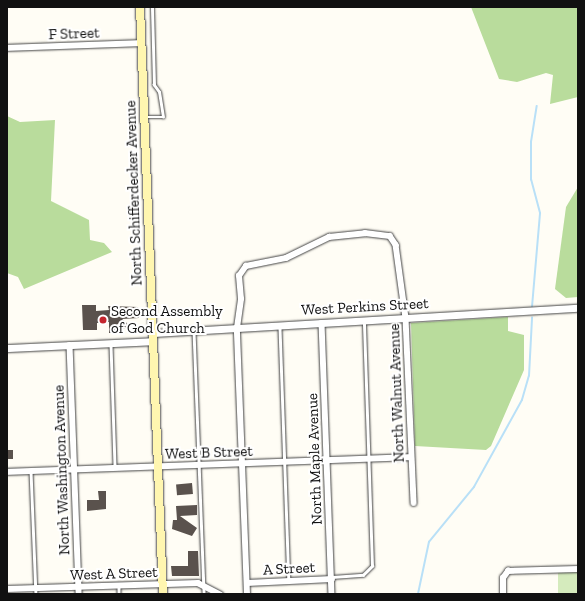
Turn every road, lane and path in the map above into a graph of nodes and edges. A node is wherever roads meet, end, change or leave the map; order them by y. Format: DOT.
graph roads {
  1 [pos="140,7"];
  2 [pos="152,7"];
  3 [pos="142,43"];
  4 [pos="7,48"];
  5 [pos="145,117"];
  6 [pos="578,308"];
  7 [pos="406,318"];
  8 [pos="364,320"];
  9 [pos="322,323"];
  10 [pos="280,325"];
  11 [pos="237,328"];
  12 [pos="194,330"];
  13 [pos="153,337"];
  14 [pos="111,343"];
  15 [pos="70,345"];
  16 [pos="7,348"];
  17 [pos="411,457"];
  18 [pos="368,459"];
  19 [pos="327,461"];
  20 [pos="284,462"];
  21 [pos="242,464"];
  22 [pos="199,465"];
  23 [pos="158,467"];
  24 [pos="115,468"];
  25 [pos="74,470"];
  26 [pos="31,471"];
  27 [pos="7,472"];
  28 [pos="414,503"];
  29 [pos="578,569"];
  30 [pos="332,578"];
  31 [pos="289,581"];
  32 [pos="247,583"];
  33 [pos="162,584"];
  34 [pos="203,584"];
  35 [pos="119,585"];
  36 [pos="79,587"];
  37 [pos="7,589"];
  38 [pos="36,591"];
  39 [pos="79,594"];
  40 [pos="119,594"];
  41 [pos="162,594"];
  42 [pos="204,594"];
  43 [pos="220,594"];
  44 [pos="247,594"];
  45 [pos="332,594"];
  46 [pos="503,594"];
  1 -- 3 [label="main road, North Schifferdecker Avenue"];
  2 -- 5 [label="lane"];
  3 -- 4 [label="street, F Street"];
  3 -- 5 [label="main road, North Schifferdecker Avenue"];
  5 -- 13 [label="main road, North Schifferdecker Avenue"];
  6 -- 7 [label="street, West Perkins Street"];
  7 -- 8 [label="street, West Perkins Street"];
  7 -- 11 [label="street, North Walnut Avenue"];
  7 -- 17 [label="street, North Walnut Avenue"];
  8 -- 9 [label="street, West Perkins Street"];
  8 -- 18 [label="lane"];
  9 -- 10 [label="street, West Perkins Street"];
  9 -- 19 [label="street, North Maple Avenue"];
  10 -- 11 [label="street, West Perkins Street"];
  10 -- 20 [label="lane"];
  11 -- 12 [label="street, West Perkins Street"];
  11 -- 21 [label="street"];
  12 -- 13 [label="street, West Perkins Street"];
  12 -- 22 [label="lane"];
  13 -- 14 [label="street, West Perkins Street"];
  13 -- 23 [label="main road, North Schifferdecker Avenue"];
  14 -- 15 [label="street, West Perkins Street"];
  14 -- 24 [label="lane"];
  15 -- 16 [label="street, West Perkins Street"];
  15 -- 25 [label="street, North Washington Avenue"];
  17 -- 18 [label="street, West B Street"];
  17 -- 28 [label="street, North Walnut Avenue"];
  18 -- 19 [label="street, West B Street"];
  18 -- 30 [label="lane"];
  19 -- 20 [label="street, West B Street"];
  19 -- 30 [label="street, North Maple Avenue"];
  20 -- 21 [label="street, West B Street"];
  20 -- 31 [label="lane"];
  21 -- 22 [label="street, West B Street"];
  21 -- 32 [label="street"];
  22 -- 23 [label="street, West B Street"];
  22 -- 34 [label="lane"];
  23 -- 24 [label="street, West B Street"];
  23 -- 33 [label="main road, North Schifferdecker Avenue"];
  24 -- 25 [label="street, West B Street"];
  25 -- 26 [label="street, West B Street"];
  25 -- 36 [label="street, North Washington Avenue"];
  26 -- 27 [label="street, West B Street"];
  26 -- 38 [label="lane"];
  29 -- 46 [label="street"];
  30 -- 31 [label="street, A Street"];
  30 -- 45 [label="street, North Maple Avenue"];
  31 -- 32 [label="street, A Street"];
  32 -- 44 [label="street"];
  33 -- 34 [label="street, West A Street"];
  33 -- 35 [label="street, West A Street"];
  33 -- 41 [label="main road, North Schifferdecker Avenue"];
  34 -- 42 [label="lane"];
  34 -- 43 [label="street"];
  35 -- 36 [label="street, West A Street"];
  35 -- 40 [label="lane"];
  36 -- 38 [label="street, West A Street"];
  36 -- 39 [label="street, North Washington Avenue"];
  37 -- 38 [label="street, West A Street"];
}
